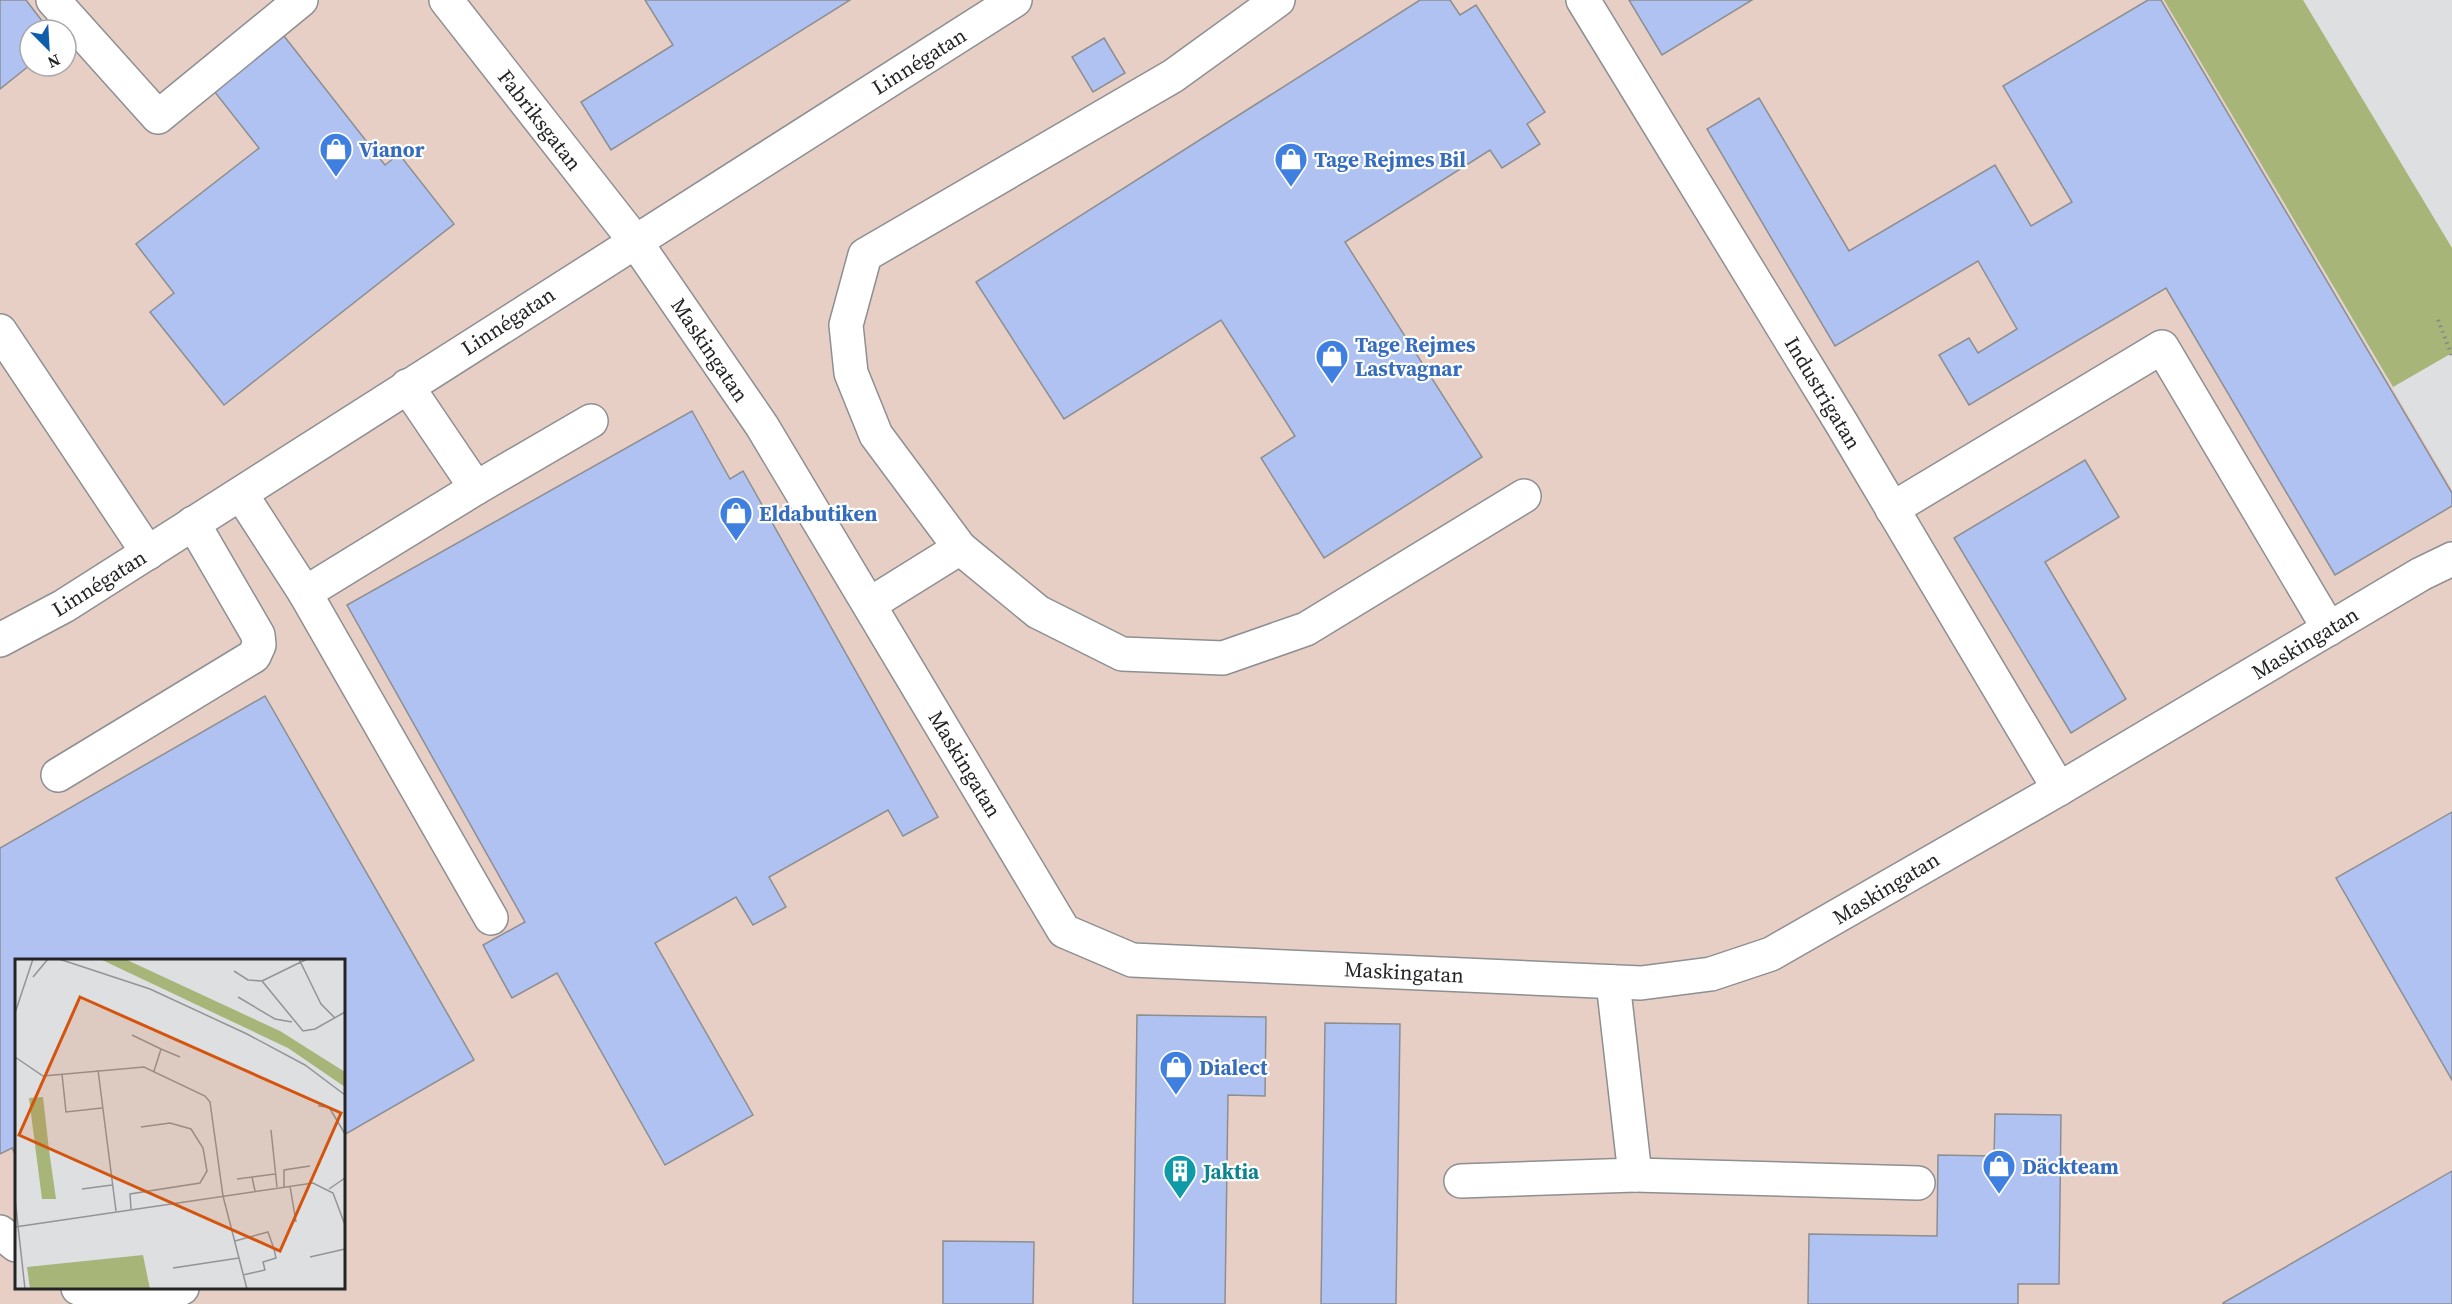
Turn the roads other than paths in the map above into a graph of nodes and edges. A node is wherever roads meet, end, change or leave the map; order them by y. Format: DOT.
graph roads {
  1 [pos="53,0"];
  2 [pos="301,0"];
  3 [pos="446,0"];
  4 [pos="1015,0"];
  5 [pos="1278,0"];
  6 [pos="1583,0"];
  7 [pos="635,240"];
  8 [pos="0,330"];
  9 [pos="407,386"];
  10 [pos="591,421"];
  11 [pos="476,488"];
  12 [pos="241,494"];
  13 [pos="1524,496"];
  14 [pos="1892,509"];
  15 [pos="193,523"];
  16 [pos="960,548"];
  17 [pos="148,553"];
  18 [pos="2452,559"];
  19 [pos="304,593"];
  20 [pos="870,604"];
  21 [pos="2329,628"];
  22 [pos="0,640"];
  23 [pos="58,774"];
  24 [pos="2059,789"];
  25 [pos="491,918"];
  26 [pos="1613,982"];
  27 [pos="1635,1174"];
  28 [pos="1461,1181"];
  29 [pos="1918,1183"];
  30 [pos="0,1232"];
  31 [pos="15,1244"];
  32 [pos="82,1289"];
  33 [pos="178,1289"];
  34 [pos="142,1304"];
  35 [pos="149,1304"];
  1 -- 2 [label="street"];
  3 -- 7 [label="street, Fabriksgatan"];
  4 -- 7 [label="street, Linnégatan"];
  5 -- 16 [label="street"];
  6 -- 14 [label="street, Industrigatan"];
  7 -- 9 [label="street, Linnégatan"];
  7 -- 20 [label="street, Maskingatan"];
  8 -- 17 [label="street"];
  9 -- 11 [label="street"];
  9 -- 12 [label="street, Linnégatan"];
  10 -- 11 [label="street"];
  11 -- 19 [label="street"];
  12 -- 15 [label="street, Linnégatan"];
  12 -- 19 [label="street"];
  13 -- 16 [label="street"];
  14 -- 21 [label="street"];
  14 -- 24 [label="street, Industrigatan"];
  15 -- 17 [label="street, Linnégatan"];
  15 -- 23 [label="street"];
  16 -- 20 [label="street"];
  17 -- 22 [label="street, Linnégatan"];
  18 -- 21 [label="street, Maskingatan"];
  19 -- 25 [label="street"];
  20 -- 26 [label="street, Maskingatan"];
  21 -- 24 [label="street, Maskingatan"];
  24 -- 26 [label="street, Maskingatan"];
  26 -- 27 [label="street"];
  27 -- 28 [label="street"];
  27 -- 29 [label="street"];
  30 -- 31 [label="street"];
  32 -- 34 [label="street"];
  33 -- 35 [label="street"];
}
